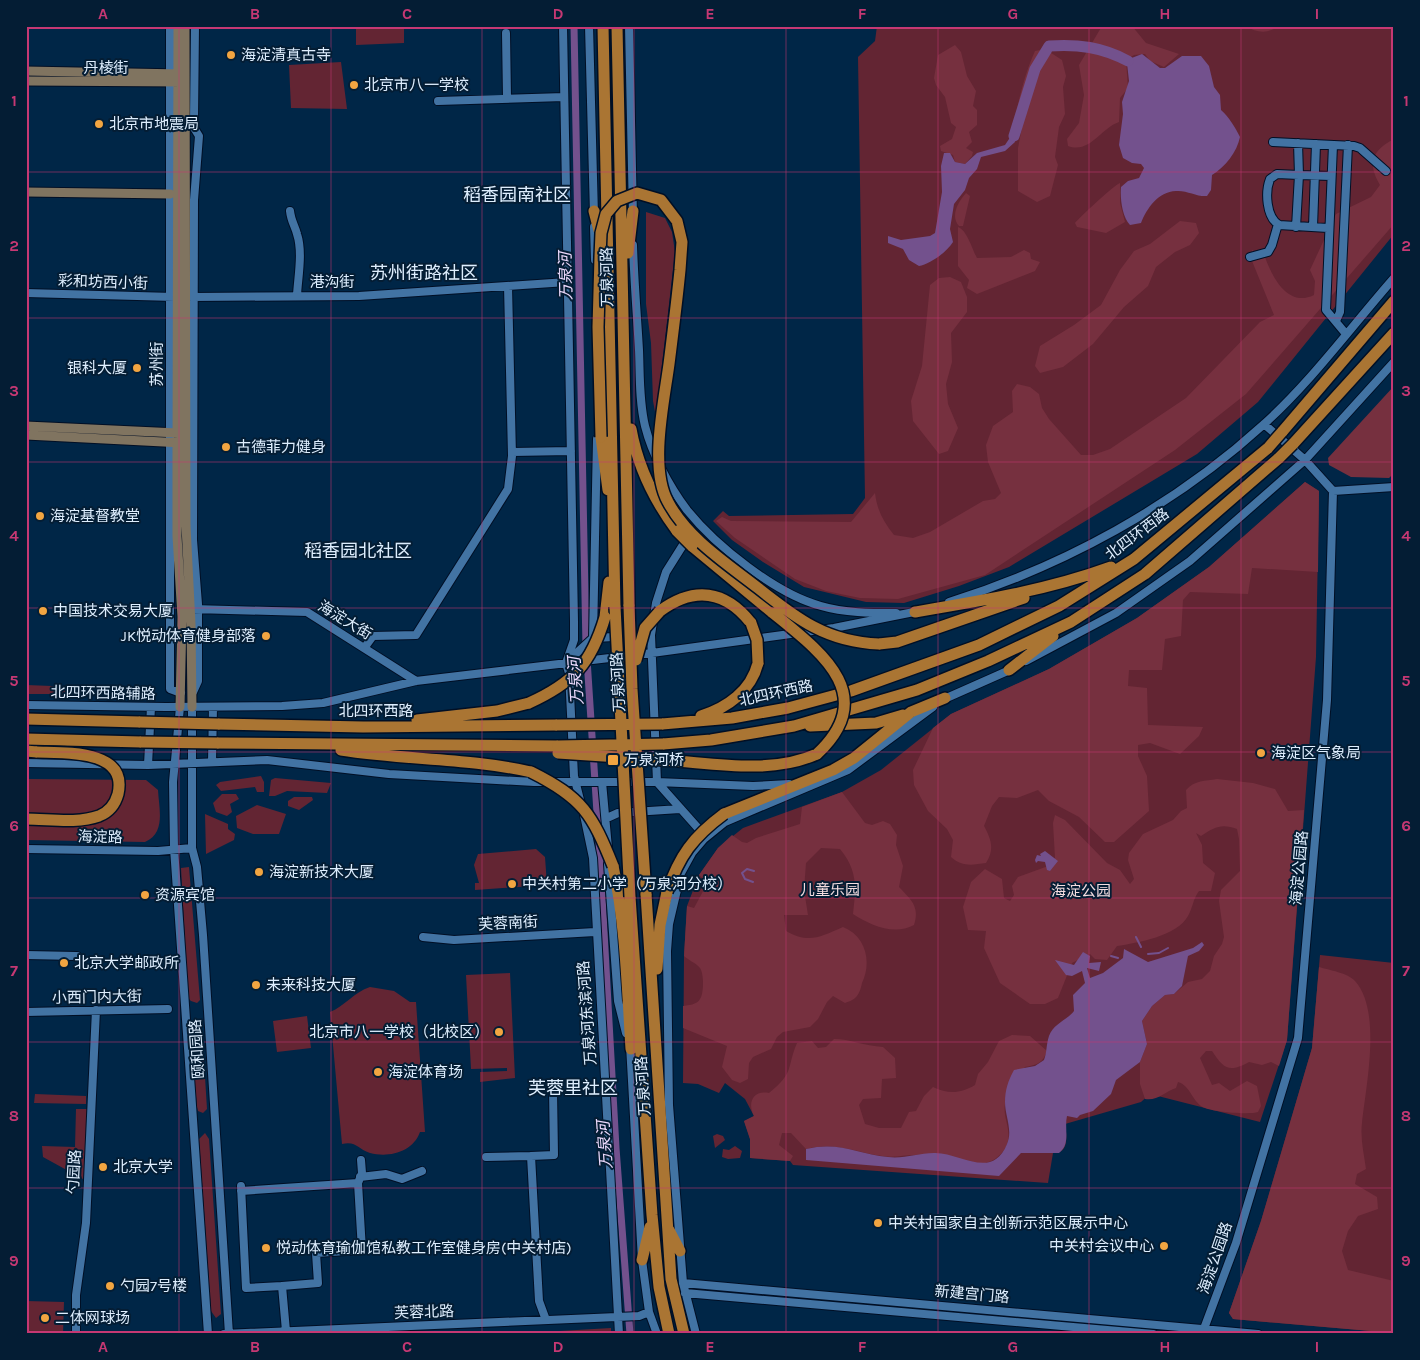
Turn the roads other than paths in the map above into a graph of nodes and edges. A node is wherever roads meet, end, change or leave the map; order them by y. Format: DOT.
graph roads {
  1 [pos="170,26"];
  2 [pos="178,26"];
  3 [pos="185,26"];
  4 [pos="195,26"];
  5 [pos="563,26"];
  6 [pos="589,26"];
  7 [pos="603,26"];
  8 [pos="618,26"];
  9 [pos="629,26"];
  10 [pos="506,33"];
  11 [pos="26,71"];
  12 [pos="178,78"];
  13 [pos="26,81"];
  14 [pos="564,97"];
  15 [pos="506,98"];
  16 [pos="438,101"];
  17 [pos="1274,142"];
  18 [pos="1298,143"];
  19 [pos="1316,144"];
  20 [pos="1332,145"];
  21 [pos="1348,146"];
  22 [pos="1386,172"];
  23 [pos="1315,174"];
  24 [pos="1299,175"];
  25 [pos="1331,176"];
  26 [pos="26,192"];
  27 [pos="170,194"];
  28 [pos="290,211"];
  29 [pos="594,211"];
  30 [pos="632,211"];
  31 [pos="1278,224"];
  32 [pos="1296,226"];
  33 [pos="1313,227"];
  34 [pos="1328,228"];
  35 [pos="1250,257"];
  36 [pos="609,274"];
  37 [pos="1394,278"];
  38 [pos="568,282"];
  39 [pos="508,286"];
  40 [pos="26,293"];
  41 [pos="622,294"];
  42 [pos="298,295"];
  43 [pos="182,297"];
  44 [pos="1394,301"];
  45 [pos="1336,321"];
  46 [pos="1394,333"];
  47 [pos="1346,334"];
  48 [pos="1394,362"];
  49 [pos="625,398"];
  50 [pos="1264,424"];
  51 [pos="26,426"];
  52 [pos="178,432"];
  53 [pos="26,435"];
  54 [pos="178,443"];
  55 [pos="571,451"];
  56 [pos="512,452"];
  57 [pos="1304,460"];
  58 [pos="1394,487"];
  59 [pos="1333,491"];
  60 [pos="699,523"];
  61 [pos="614,525"];
  62 [pos="615,543"];
  63 [pos="1134,559"];
  64 [pos="1075,580"];
  65 [pos="194,609"];
  66 [pos="915,612"];
  67 [pos="1071,622"];
  68 [pos="651,635"];
  69 [pos="592,638"];
  70 [pos="365,647"];
  71 [pos="652,653"];
  72 [pos="570,663"];
  73 [pos="1009,670"];
  74 [pos="416,681"];
  75 [pos="632,690"];
  76 [pos="945,698"];
  77 [pos="26,705"];
  78 [pos="151,707"];
  79 [pos="180,707"];
  80 [pos="192,707"];
  81 [pos="213,707"];
  82 [pos="911,712"];
  83 [pos="26,719"];
  84 [pos="662,724"];
  85 [pos="794,726"];
  86 [pos="363,727"];
  87 [pos="26,739"];
  88 [pos="299,743"];
  89 [pos="558,750"];
  90 [pos="32,752"];
  91 [pos="212,762"];
  92 [pos="26,763"];
  93 [pos="192,763"];
  94 [pos="148,764"];
  95 [pos="175,764"];
  96 [pos="602,782"];
  97 [pos="657,782"];
  98 [pos="577,783"];
  99 [pos="804,783"];
  100 [pos="680,809"];
  101 [pos="606,818"];
  102 [pos="26,819"];
  103 [pos="706,836"];
  104 [pos="174,848"];
  105 [pos="192,848"];
  106 [pos="26,849"];
  107 [pos="595,932"];
  108 [pos="422,937"];
  109 [pos="26,955"];
  110 [pos="77,956"];
  111 [pos="168,1009"];
  112 [pos="96,1010"];
  113 [pos="653,1011"];
  114 [pos="26,1012"];
  115 [pos="631,1049"];
  116 [pos="552,1089"];
  117 [pos="531,1156"];
  118 [pos="486,1157"];
  119 [pos="361,1160"];
  120 [pos="422,1171"];
  121 [pos="359,1180"];
  122 [pos="652,1216"];
  123 [pos="667,1227"];
  124 [pos="680,1251"];
  125 [pos="642,1260"];
  126 [pos="683,1283"];
  127 [pos="282,1286"];
  128 [pos="685,1293"];
  129 [pos="649,1312"];
  130 [pos="619,1317"];
  131 [pos="546,1320"];
  132 [pos="286,1331"];
  133 [pos="1204,1332"];
  134 [pos="76,1334"];
  135 [pos="208,1334"];
  136 [pos="224,1334"];
  137 [pos="229,1334"];
  138 [pos="619,1334"];
  139 [pos="657,1334"];
  140 [pos="669,1334"];
  141 [pos="684,1334"];
  142 [pos="696,1334"];
  143 [pos="1153,1334"];
  144 [pos="1258,1334"];
  1 -- 12 [label="street, 苏州街"];
  2 -- 12 [label="main road, 苏州街"];
  3 -- 12 [label="main road, 苏州街"];
  4 -- 43 [label="street, 苏州街"];
  5 -- 14 [label="street"];
  6 -- 29 [label="street, 万泉河路"];
  7 -- 36 [label="highway, 万泉河路"];
  8 -- 41 [label="highway, 万泉河路"];
  9 -- 30 [label="street, 万泉河路"];
  10 -- 15 [label="street"];
  11 -- 12 [label="main road, 丹棱街"];
  12 -- 13 [label="main road, 丹棱街"];
  12 -- 27 [label="street, 苏州街"];
  12 -- 43 [label="main road, 苏州街"];
  14 -- 15 [label="street"];
  14 -- 38 [label="street"];
  15 -- 16 [label="street"];
  17 -- 18 [label="street"];
  18 -- 19 [label="street"];
  18 -- 24 [label="street"];
  19 -- 20 [label="street"];
  19 -- 23 [label="street"];
  20 -- 21 [label="street"];
  20 -- 25 [label="street"];
  21 -- 22 [label="street"];
  21 -- 45 [label="street"];
  23 -- 24 [label="street"];
  23 -- 25 [label="street"];
  23 -- 33 [label="street"];
  24 -- 31 [label="street"];
  24 -- 32 [label="street"];
  25 -- 34 [label="street"];
  26 -- 27 [label="main road"];
  27 -- 43 [label="street, 苏州街"];
  28 -- 42 [label="street"];
  29 -- 36 [label="highway"];
  29 -- 69 [label="street, 万泉河路"];
  30 -- 41 [label="highway"];
  30 -- 60 [label="street, 万泉河路"];
  31 -- 32 [label="street"];
  31 -- 35 [label="street"];
  32 -- 33 [label="street"];
  33 -- 34 [label="street"];
  34 -- 45 [label="street"];
  36 -- 61 [label="highway, 万泉河路"];
  37 -- 47 [label="street, 北四环西路"];
  38 -- 39 [label="street, 港沟街"];
  38 -- 55 [label="street"];
  39 -- 42 [label="street, 港沟街"];
  39 -- 56 [label="street"];
  40 -- 43 [label="street, 彩和坊西小街"];
  41 -- 49 [label="highway, 万泉河路"];
  42 -- 43 [label="street, 港沟街"];
  43 -- 52 [label="main road, 苏州街"];
  43 -- 52 [label="street, 苏州街"];
  43 -- 65 [label="street, 苏州街"];
  44 -- 63 [label="highway, 北四环西路, bridge"];
  45 -- 47 [label="street"];
  46 -- 67 [label="highway, bridge"];
  47 -- 50 [label="street, 北四环西路"];
  48 -- 57 [label="street"];
  49 -- 75 [label="highway, 万泉河路, bridge"];
  49 -- 89 [label="highway, bridge"];
  50 -- 57 [label="street"];
  50 -- 66 [label="street, 北四环西路"];
  51 -- 52 [label="main road"];
  52 -- 54 [label="main road, 苏州街"];
  53 -- 54 [label="main road"];
  54 -- 65 [label="main road, 苏州街"];
  54 -- 79 [label="main road, 苏州街"];
  55 -- 56 [label="street"];
  55 -- 72 [label="street"];
  56 -- 70 [label="street"];
  57 -- 59 [label="street"];
  57 -- 73 [label="street"];
  58 -- 59 [label="street"];
  59 -- 133 [label="street, 海淀公园路"];
  60 -- 66 [label="street, 万泉河路"];
  60 -- 68 [label="street"];
  61 -- 62 [label="highway, 万泉河路"];
  61 -- 64 [label="highway, bridge"];
  62 -- 86 [label="highway, bridge"];
  62 -- 122 [label="highway, 万泉河路, bridge"];
  63 -- 64 [label="highway"];
  63 -- 84 [label="highway, 北四环西路"];
  64 -- 66 [label="highway"];
  65 -- 70 [label="street, 海淀大街"];
  65 -- 80 [label="main road, 苏州街"];
  66 -- 71 [label="street, 北四环西路"];
  67 -- 73 [label="highway"];
  67 -- 85 [label="highway"];
  68 -- 69 [label="street"];
  68 -- 71 [label="street"];
  69 -- 72 [label="street, 万泉河路"];
  70 -- 74 [label="street, 海淀大街"];
  71 -- 72 [label="street, 北四环西路"];
  71 -- 97 [label="street"];
  72 -- 74 [label="street, 北四环西路"];
  72 -- 98 [label="street, 万泉河东滨河路"];
  73 -- 76 [label="street"];
  74 -- 81 [label="street, 北四环西路"];
  75 -- 84 [label="highway, bridge"];
  75 -- 113 [label="highway, 万泉河路, bridge"];
  76 -- 82 [label="highway"];
  76 -- 103 [label="street"];
  77 -- 78 [label="street, 北四环西路辅路"];
  78 -- 79 [label="street, 北四环西路辅路"];
  78 -- 94 [label="street"];
  79 -- 80 [label="street, 北四环西路辅路"];
  79 -- 95 [label="street, 颐和园路"];
  80 -- 81 [label="street, 北四环西路"];
  80 -- 93 [label="street, 颐和园路"];
  81 -- 91 [label="street"];
  82 -- 85 [label="highway"];
  82 -- 99 [label="highway"];
  83 -- 86 [label="highway, 北四环西路, bridge"];
  84 -- 86 [label="highway, 北四环西路, bridge"];
  85 -- 89 [label="highway, bridge"];
  87 -- 88 [label="highway, bridge"];
  88 -- 89 [label="highway"];
  88 -- 115 [label="highway, bridge"];
  90 -- 102 [label="highway, bridge"];
  91 -- 93 [label="street"];
  91 -- 98 [label="street"];
  92 -- 94 [label="street"];
  93 -- 95 [label="street"];
  93 -- 105 [label="street, 颐和园路"];
  94 -- 95 [label="street"];
  95 -- 104 [label="street, 颐和园路"];
  96 -- 97 [label="street"];
  96 -- 98 [label="street"];
  96 -- 101 [label="street, 万泉河路"];
  97 -- 99 [label="street"];
  97 -- 100 [label="street"];
  98 -- 107 [label="street, 万泉河东滨河路"];
  99 -- 113 [label="highway, bridge"];
  100 -- 101 [label="street"];
  100 -- 103 [label="street"];
  101 -- 115 [label="street, 万泉河路"];
  103 -- 124 [label="street, 万泉河路"];
  104 -- 105 [label="street, 海淀路"];
  104 -- 106 [label="street, 海淀路"];
  104 -- 135 [label="street, 颐和园路"];
  105 -- 137 [label="street, 颐和园路"];
  107 -- 108 [label="street, 芙蓉南街"];
  107 -- 130 [label="street, 万泉河东滨河路"];
  109 -- 110 [label="street"];
  111 -- 112 [label="street, 小西门内大街"];
  112 -- 114 [label="street, 小西门内大街"];
  112 -- 134 [label="street, 勺园路"];
  113 -- 123 [label="highway, 万泉河路"];
  115 -- 125 [label="street, 万泉河路"];
  116 -- 117 [label="street"];
  117 -- 118 [label="street"];
  117 -- 131 [label="street"];
  119 -- 121 [label="street"];
  120 -- 121 [label="street"];
  121 -- 127 [label="street"];
  121 -- 127 [label="street"];
  122 -- 125 [label="highway"];
  122 -- 140 [label="highway, 万泉河路"];
  123 -- 124 [label="highway"];
  123 -- 141 [label="highway, 万泉河路"];
  124 -- 126 [label="street, 万泉河路"];
  125 -- 129 [label="street, 万泉河路"];
  126 -- 128 [label="street, 万泉河路"];
  126 -- 133 [label="street, 新建宫门路"];
  127 -- 132 [label="street"];
  128 -- 142 [label="street, 万泉河路"];
  128 -- 143 [label="street, 新建宫门路"];
  129 -- 130 [label="street, 芙蓉北路"];
  129 -- 139 [label="street, 万泉河路"];
  130 -- 131 [label="street, 芙蓉北路"];
  130 -- 138 [label="street, 万泉河东滨河路"];
  131 -- 132 [label="street, 芙蓉北路"];
  132 -- 137 [label="street, 芙蓉北路"];
  133 -- 144 [label="street, 新建宫门路"];
  136 -- 137 [label="street, 芙蓉北路"];
}
